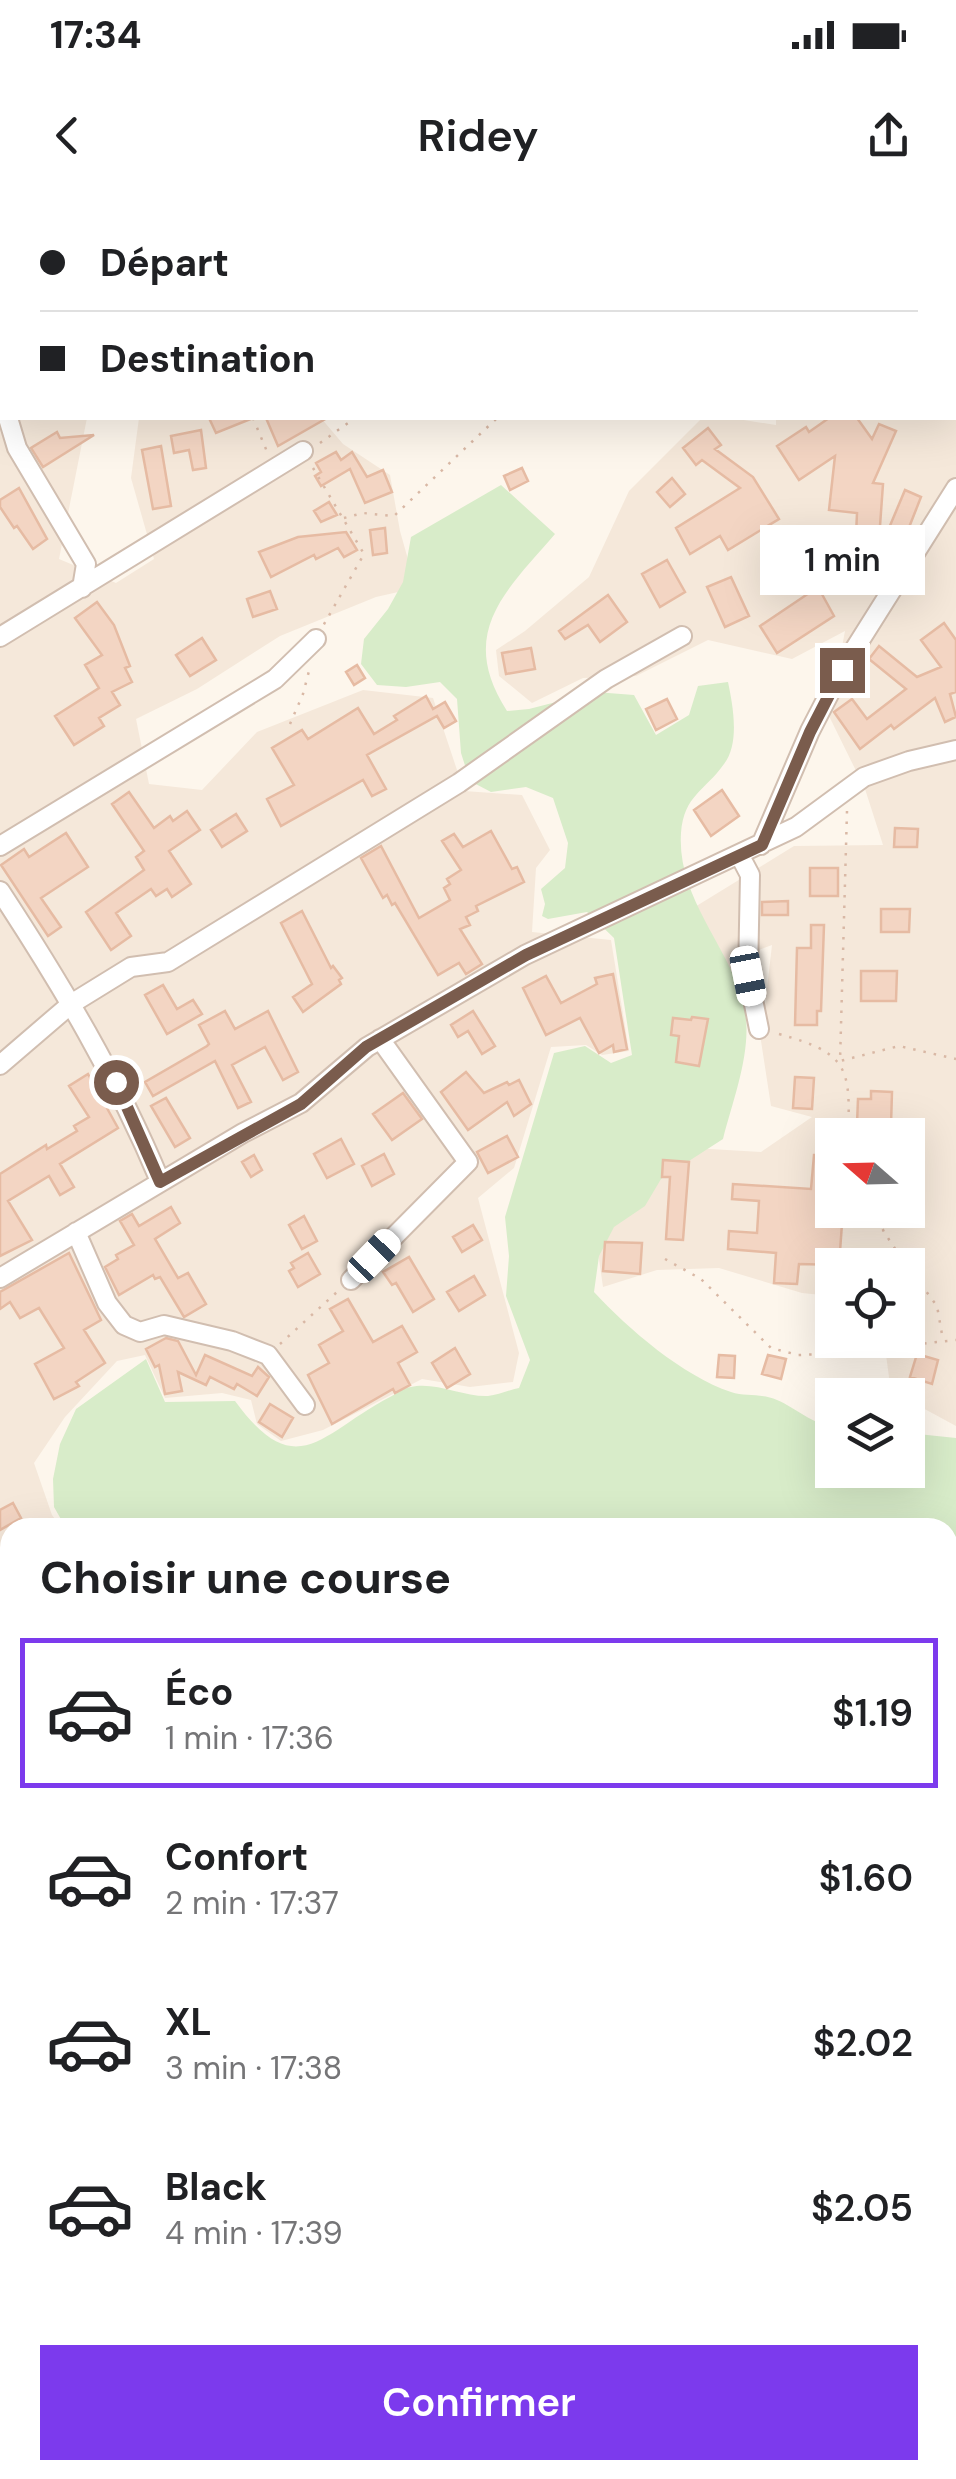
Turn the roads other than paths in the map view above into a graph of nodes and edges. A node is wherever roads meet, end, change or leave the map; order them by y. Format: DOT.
graph roads {
  1 [pos="9,420"];
  2 [pos="303,451"];
  3 [pos="956,488"];
  4 [pos="82,588"];
  5 [pos="682,636"];
  6 [pos="0,637"];
  7 [pos="316,640"];
  8 [pos="956,750"];
  9 [pos="762,845"];
  10 [pos="0,846"];
  11 [pos="740,856"];
  12 [pos="0,891"];
  13 [pos="71,1004"];
  14 [pos="759,1028"];
  15 [pos="380,1039"];
  16 [pos="0,1065"];
  17 [pos="160,1182"];
  18 [pos="76,1232"];
  19 [pos="0,1278"];
  20 [pos="351,1280"];
  21 [pos="305,1405"];
  1 -- 4 [label="street"];
  2 -- 4 [label="street"];
  3 -- 9 [label="street"];
  4 -- 6 [label="street"];
  5 -- 13 [label="street"];
  7 -- 10 [label="street"];
  8 -- 9 [label="street"];
  9 -- 11 [label="street"];
  11 -- 14 [label="street"];
  11 -- 15 [label="street"];
  12 -- 13 [label="street"];
  13 -- 16 [label="street"];
  13 -- 17 [label="street"];
  15 -- 17 [label="street"];
  15 -- 20 [label="street"];
  17 -- 18 [label="street"];
  18 -- 19 [label="street"];
  18 -- 21 [label="street"];
}
